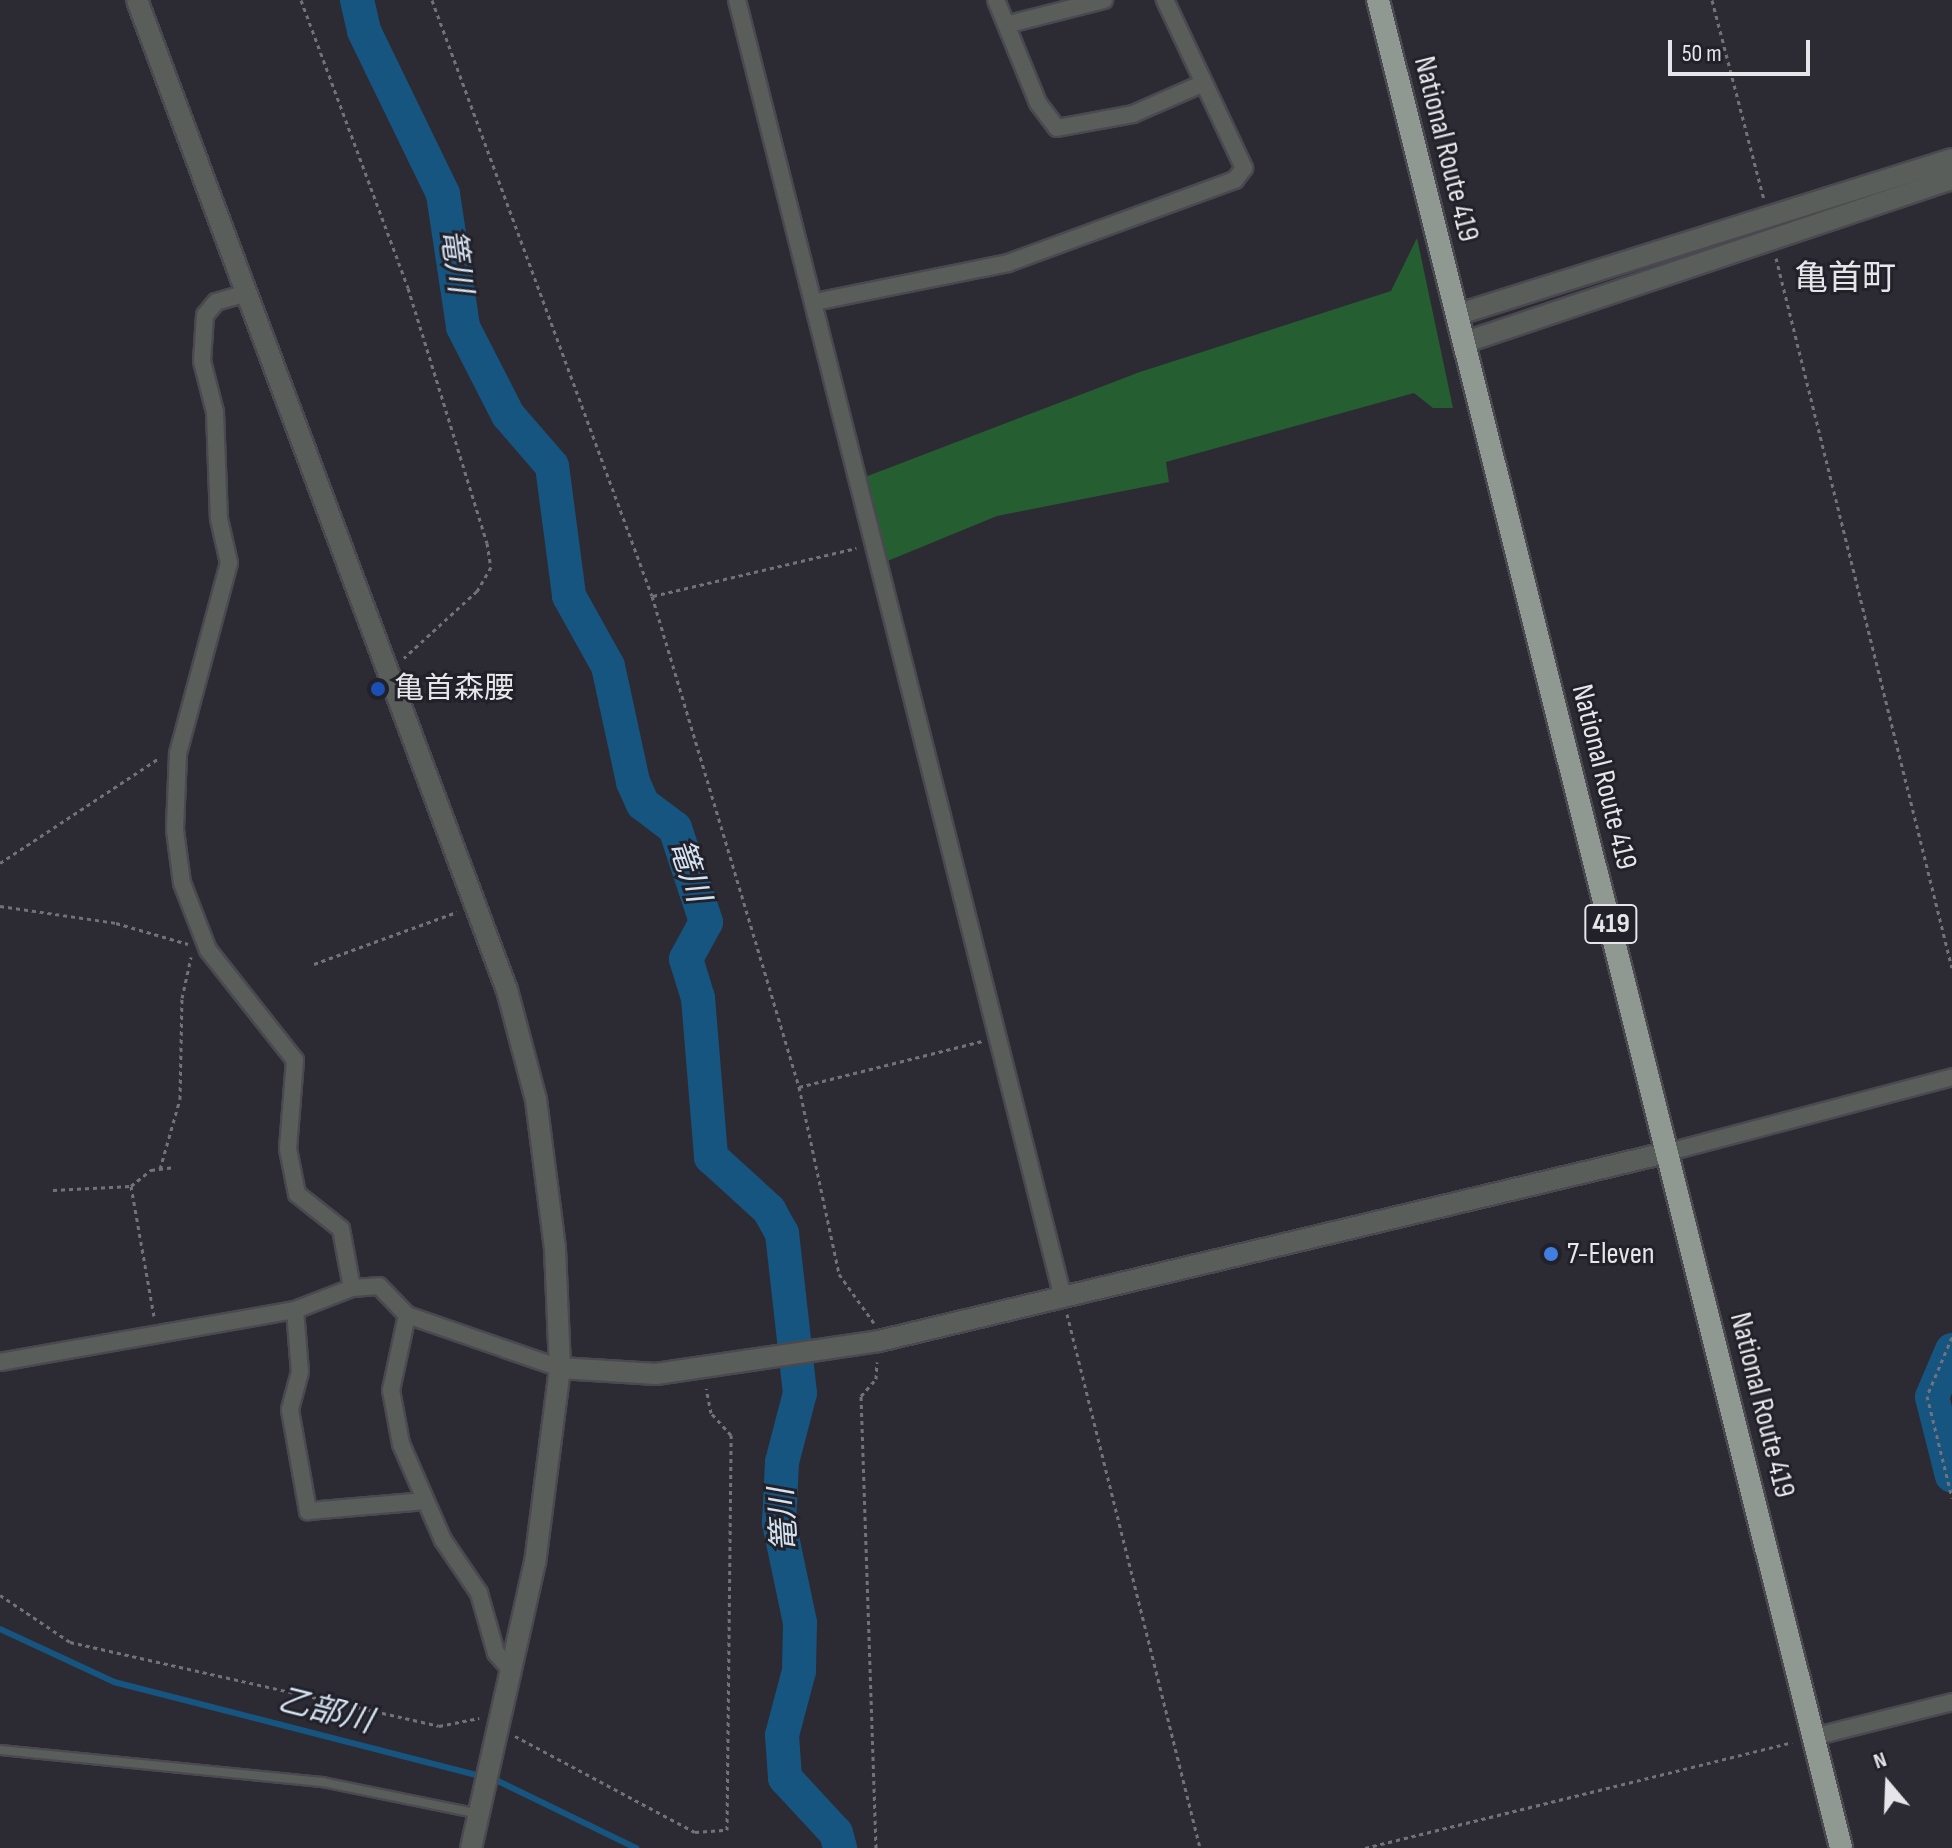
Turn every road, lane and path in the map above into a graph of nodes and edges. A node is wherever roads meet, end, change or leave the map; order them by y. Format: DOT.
graph roads {
  1 [pos="137,0"];
  2 [pos="301,0"];
  3 [pos="432,0"];
  4 [pos="996,0"];
  5 [pos="1104,0"];
  6 [pos="1165,0"];
  7 [pos="1378,0"];
  8 [pos="1712,0"];
  9 [pos="740,1"];
  10 [pos="1009,24"];
  11 [pos="1204,83"];
  12 [pos="1952,159"];
  13 [pos="1952,179"];
  14 [pos="1768,215"];
  15 [pos="1771,237"];
  16 [pos="247,293"];
  17 [pos="815,302"];
  18 [pos="1456,315"];
  19 [pos="1463,343"];
  20 [pos="875,544"];
  21 [pos="652,596"];
  22 [pos="389,671"];
  23 [pos="178,754"];
  24 [pos="0,863"];
  25 [pos="476,905"];
  26 [pos="0,906"];
  27 [pos="314,964"];
  28 [pos="1952,968"];
  29 [pos="998,1037"];
  30 [pos="1952,1077"];
  31 [pos="799,1087"];
  32 [pos="1669,1152"];
  33 [pos="175,1167"];
  34 [pos="160,1169"];
  35 [pos="131,1186"];
  36 [pos="53,1190"];
  37 [pos="352,1288"];
  38 [pos="1063,1298"];
  39 [pos="295,1310"];
  40 [pos="407,1315"];
  41 [pos="157,1333"];
  42 [pos="1952,1337"];
  43 [pos="879,1341"];
  44 [pos="0,1362"];
  45 [pos="560,1368"];
  46 [pos="703,1370"];
  47 [pos="1952,1498"];
  48 [pos="424,1501"];
  49 [pos="0,1595"];
  50 [pos="508,1667"];
  51 [pos="1952,1702"];
  52 [pos="494,1726"];
  53 [pos="1813,1737"];
  54 [pos="0,1750"];
  55 [pos="475,1813"];
  56 [pos="471,1848"];
  57 [pos="876,1848"];
  58 [pos="1200,1848"];
  59 [pos="1365,1848"];
  60 [pos="1841,1848"];
  1 -- 16 [label="street"];
  2 -- 22 [label="path"];
  3 -- 21 [label="path"];
  4 -- 10 [label="street"];
  5 -- 10 [label="street"];
  6 -- 11 [label="street"];
  7 -- 18 [label="highway, National Route 419 / 419"];
  8 -- 14 [label="path"];
  9 -- 17 [label="street"];
  10 -- 11 [label="street"];
  11 -- 17 [label="street"];
  12 -- 14 [label="street"];
  13 -- 15 [label="street"];
  14 -- 18 [label="street"];
  15 -- 19 [label="street"];
  15 -- 28 [label="path"];
  16 -- 22 [label="street"];
  16 -- 23 [label="street"];
  17 -- 20 [label="street"];
  18 -- 19 [label="highway, National Route 419 / 419"];
  19 -- 32 [label="highway, National Route 419 / 419"];
  20 -- 21 [label="path"];
  20 -- 29 [label="street"];
  21 -- 31 [label="path"];
  22 -- 25 [label="street"];
  23 -- 24 [label="path"];
  23 -- 37 [label="street"];
  25 -- 27 [label="path"];
  25 -- 45 [label="street"];
  26 -- 34 [label="path"];
  29 -- 31 [label="path"];
  29 -- 38 [label="street"];
  30 -- 32 [label="street"];
  31 -- 43 [label="path"];
  32 -- 38 [label="street"];
  32 -- 53 [label="highway, National Route 419 / 419"];
  33 -- 34 [label="path"];
  34 -- 35 [label="path"];
  35 -- 36 [label="path"];
  35 -- 41 [label="path"];
  37 -- 39 [label="street"];
  37 -- 40 [label="street"];
  38 -- 43 [label="street"];
  38 -- 58 [label="path"];
  39 -- 41 [label="street"];
  39 -- 48 [label="street"];
  40 -- 45 [label="street"];
  40 -- 48 [label="street"];
  41 -- 44 [label="street"];
  42 -- 47 [label="path"];
  43 -- 46 [label="street"];
  43 -- 57 [label="path"];
  45 -- 46 [label="street"];
  45 -- 50 [label="street"];
  46 -- 52 [label="path"];
  48 -- 50 [label="street"];
  49 -- 52 [label="path"];
  50 -- 52 [label="street"];
  51 -- 53 [label="street"];
  52 -- 55 [label="street"];
  53 -- 59 [label="path"];
  53 -- 60 [label="highway, National Route 419 / 419"];
  54 -- 55 [label="lane"];
  55 -- 56 [label="street"];
}
